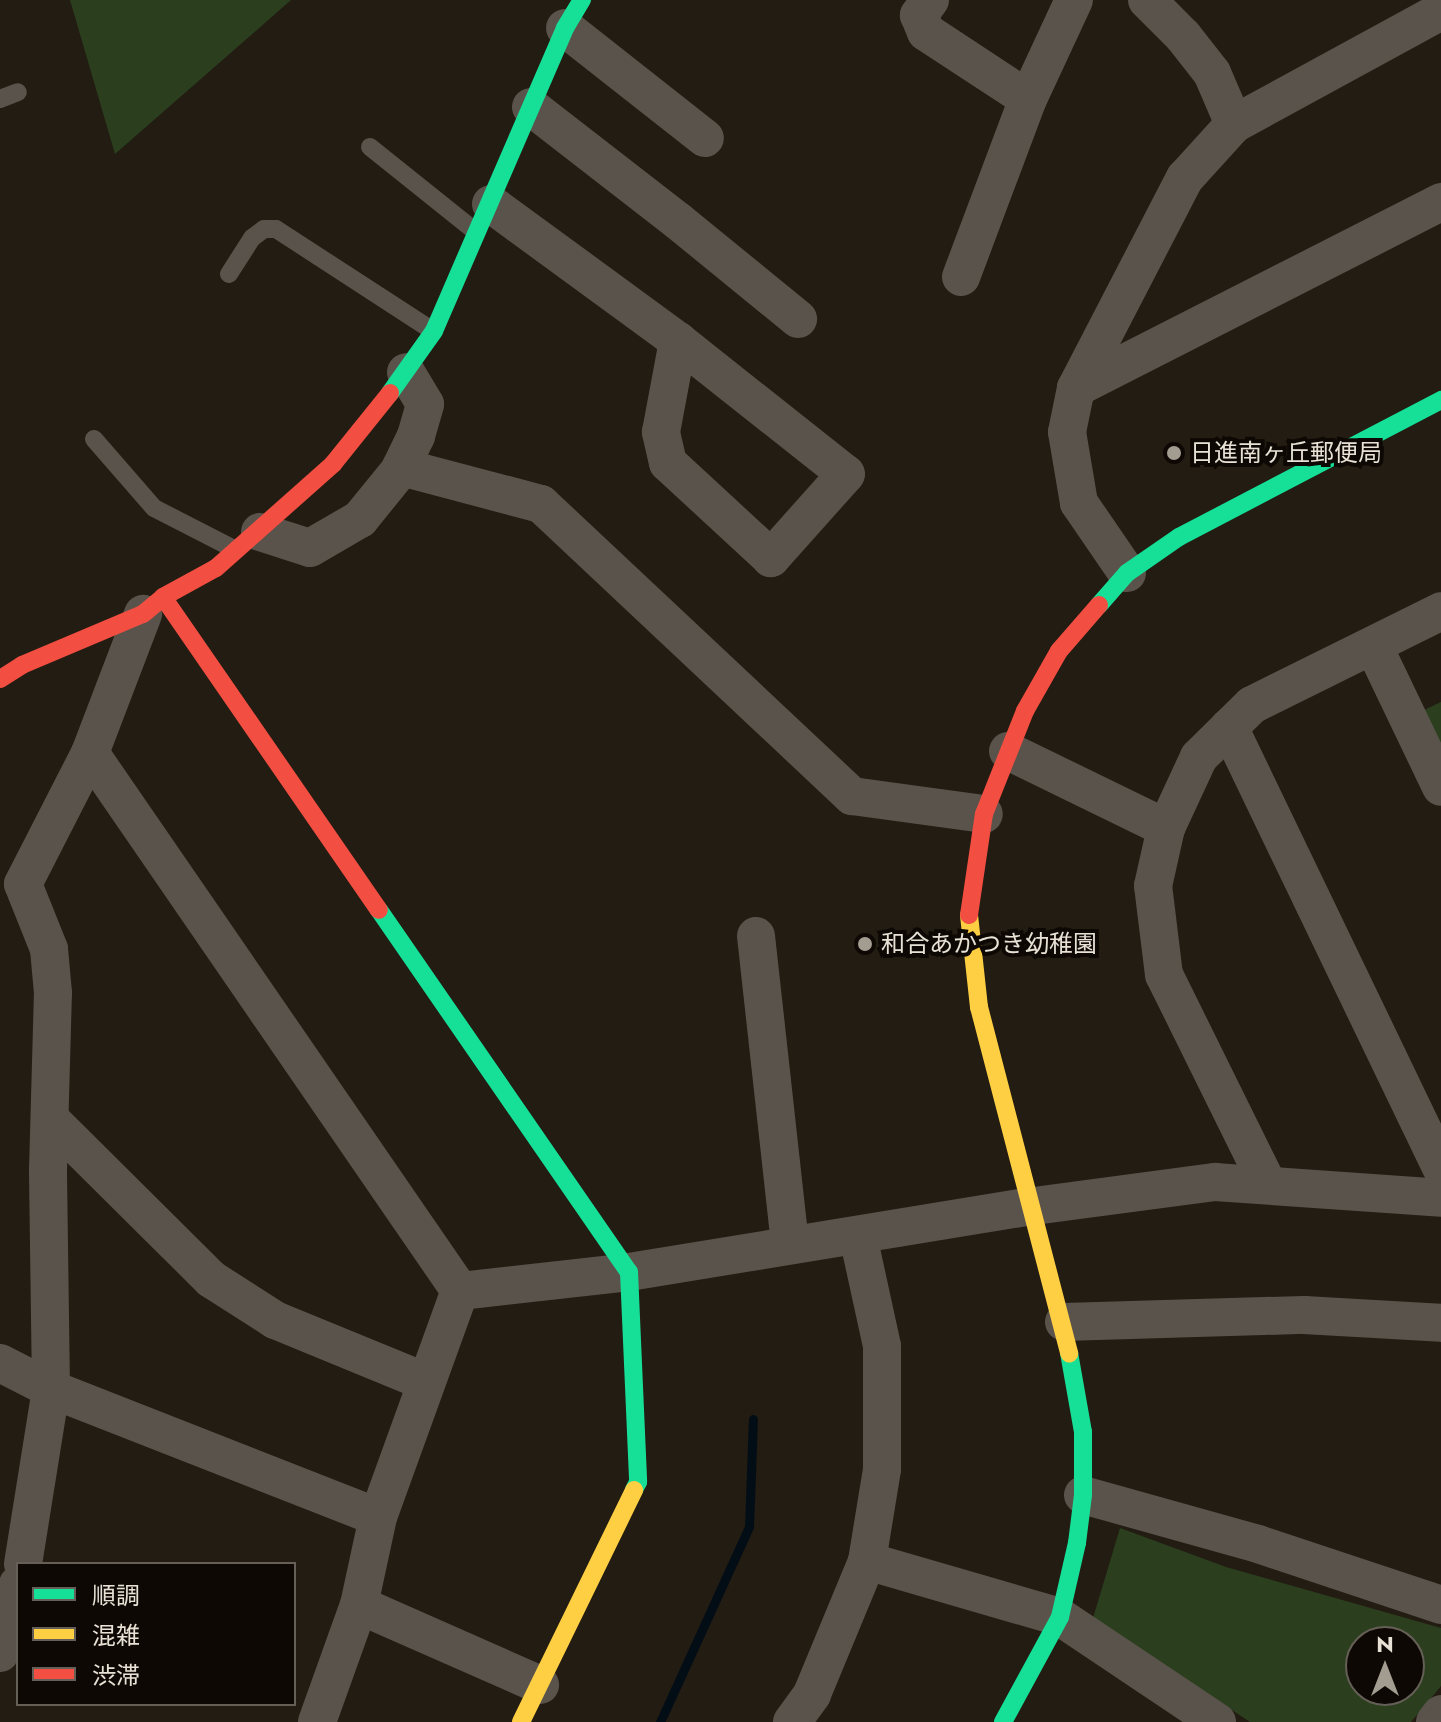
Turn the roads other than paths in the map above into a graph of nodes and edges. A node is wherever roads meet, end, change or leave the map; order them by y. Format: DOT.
graph roads {
  1 [pos="930,0"];
  2 [pos="1074,0"];
  3 [pos="1147,0"];
  4 [pos="1441,11"];
  5 [pos="574,14"];
  6 [pos="18,92"];
  7 [pos="0,99"];
  8 [pos="1028,99"];
  9 [pos="531,107"];
  10 [pos="1234,124"];
  11 [pos="705,138"];
  12 [pos="370,147"];
  13 [pos="1441,202"];
  14 [pos="485,219"];
  15 [pos="229,274"];
  16 [pos="961,277"];
  17 [pos="798,319"];
  18 [pos="434,331"];
  19 [pos="678,341"];
  20 [pos="406,372"];
  21 [pos="1076,388"];
  22 [pos="1441,401"];
  23 [pos="94,439"];
  24 [pos="401,467"];
  25 [pos="250,542"];
  26 [pos="1127,573"];
  27 [pos="153,606"];
  28 [pos="1441,611"];
  29 [pos="1374,647"];
  30 [pos="7,665"];
  31 [pos="1229,727"];
  32 [pos="1008,751"];
  33 [pos="90,753"];
  34 [pos="1441,787"];
  35 [pos="984,814"];
  36 [pos="1166,828"];
  37 [pos="756,936"];
  38 [pos="50,1119"];
  39 [pos="1441,1168"];
  40 [pos="1268,1185"];
  41 [pos="1441,1198"];
  42 [pos="1034,1206"];
  43 [pos="858,1236"];
  44 [pos="790,1245"];
  45 [pos="629,1272"];
  46 [pos="460,1291"];
  47 [pos="1064,1322"];
  48 [pos="1441,1323"];
  49 [pos="0,1363"];
  50 [pos="426,1382"];
  51 [pos="51,1389"];
  52 [pos="1083,1495"];
  53 [pos="378,1517"];
  54 [pos="867,1561"];
  55 [pos="23,1562"];
  56 [pos="16,1592"];
  57 [pos="359,1605"];
  58 [pos="1441,1605"];
  59 [pos="1060,1617"];
  60 [pos="0,1653"];
  61 [pos="540,1685"];
  62 [pos="1441,1714"];
  63 [pos="317,1722"];
  64 [pos="521,1722"];
  65 [pos="792,1722"];
  66 [pos="1003,1722"];
  67 [pos="1217,1722"];
  68 [pos="1435,1722"];
  1 -- 8 [label="street"];
  2 -- 8 [label="street"];
  3 -- 10 [label="street"];
  4 -- 10 [label="street"];
  5 -- 9 [label="street"];
  5 -- 11 [label="street"];
  6 -- 7 [label="lane"];
  8 -- 16 [label="street"];
  9 -- 14 [label="street"];
  9 -- 17 [label="street"];
  10 -- 21 [label="street"];
  12 -- 14 [label="lane"];
  13 -- 21 [label="street"];
  14 -- 18 [label="street"];
  14 -- 19 [label="street"];
  15 -- 18 [label="lane"];
  18 -- 20 [label="street"];
  19 -- 19 [label="street"];
  20 -- 24 [label="street"];
  20 -- 25 [label="street"];
  21 -- 26 [label="street"];
  22 -- 26 [label="street"];
  23 -- 25 [label="lane"];
  24 -- 25 [label="street"];
  24 -- 35 [label="street"];
  25 -- 27 [label="street"];
  26 -- 32 [label="street"];
  27 -- 30 [label="street"];
  27 -- 33 [label="street"];
  27 -- 45 [label="street"];
  28 -- 29 [label="street"];
  29 -- 31 [label="street"];
  29 -- 34 [label="street"];
  31 -- 36 [label="street"];
  31 -- 39 [label="street"];
  32 -- 35 [label="street"];
  32 -- 36 [label="street"];
  33 -- 38 [label="street"];
  33 -- 46 [label="street"];
  35 -- 42 [label="street"];
  36 -- 40 [label="street"];
  37 -- 44 [label="street"];
  38 -- 50 [label="street"];
  38 -- 51 [label="street"];
  40 -- 41 [label="street"];
  40 -- 42 [label="street"];
  42 -- 43 [label="street"];
  42 -- 47 [label="street"];
  43 -- 44 [label="street"];
  43 -- 54 [label="street"];
  44 -- 45 [label="street"];
  45 -- 46 [label="street"];
  45 -- 61 [label="street"];
  46 -- 50 [label="street"];
  47 -- 48 [label="street"];
  47 -- 52 [label="street"];
  49 -- 51 [label="street"];
  50 -- 53 [label="street"];
  51 -- 53 [label="street"];
  51 -- 55 [label="street"];
  52 -- 58 [label="street"];
  52 -- 59 [label="street"];
  53 -- 57 [label="street"];
  54 -- 59 [label="street"];
  54 -- 65 [label="street"];
  56 -- 60 [label="street"];
  57 -- 61 [label="street"];
  57 -- 63 [label="street"];
  59 -- 66 [label="street"];
  59 -- 67 [label="street"];
  61 -- 64 [label="street"];
  62 -- 68 [label="street"];
}
